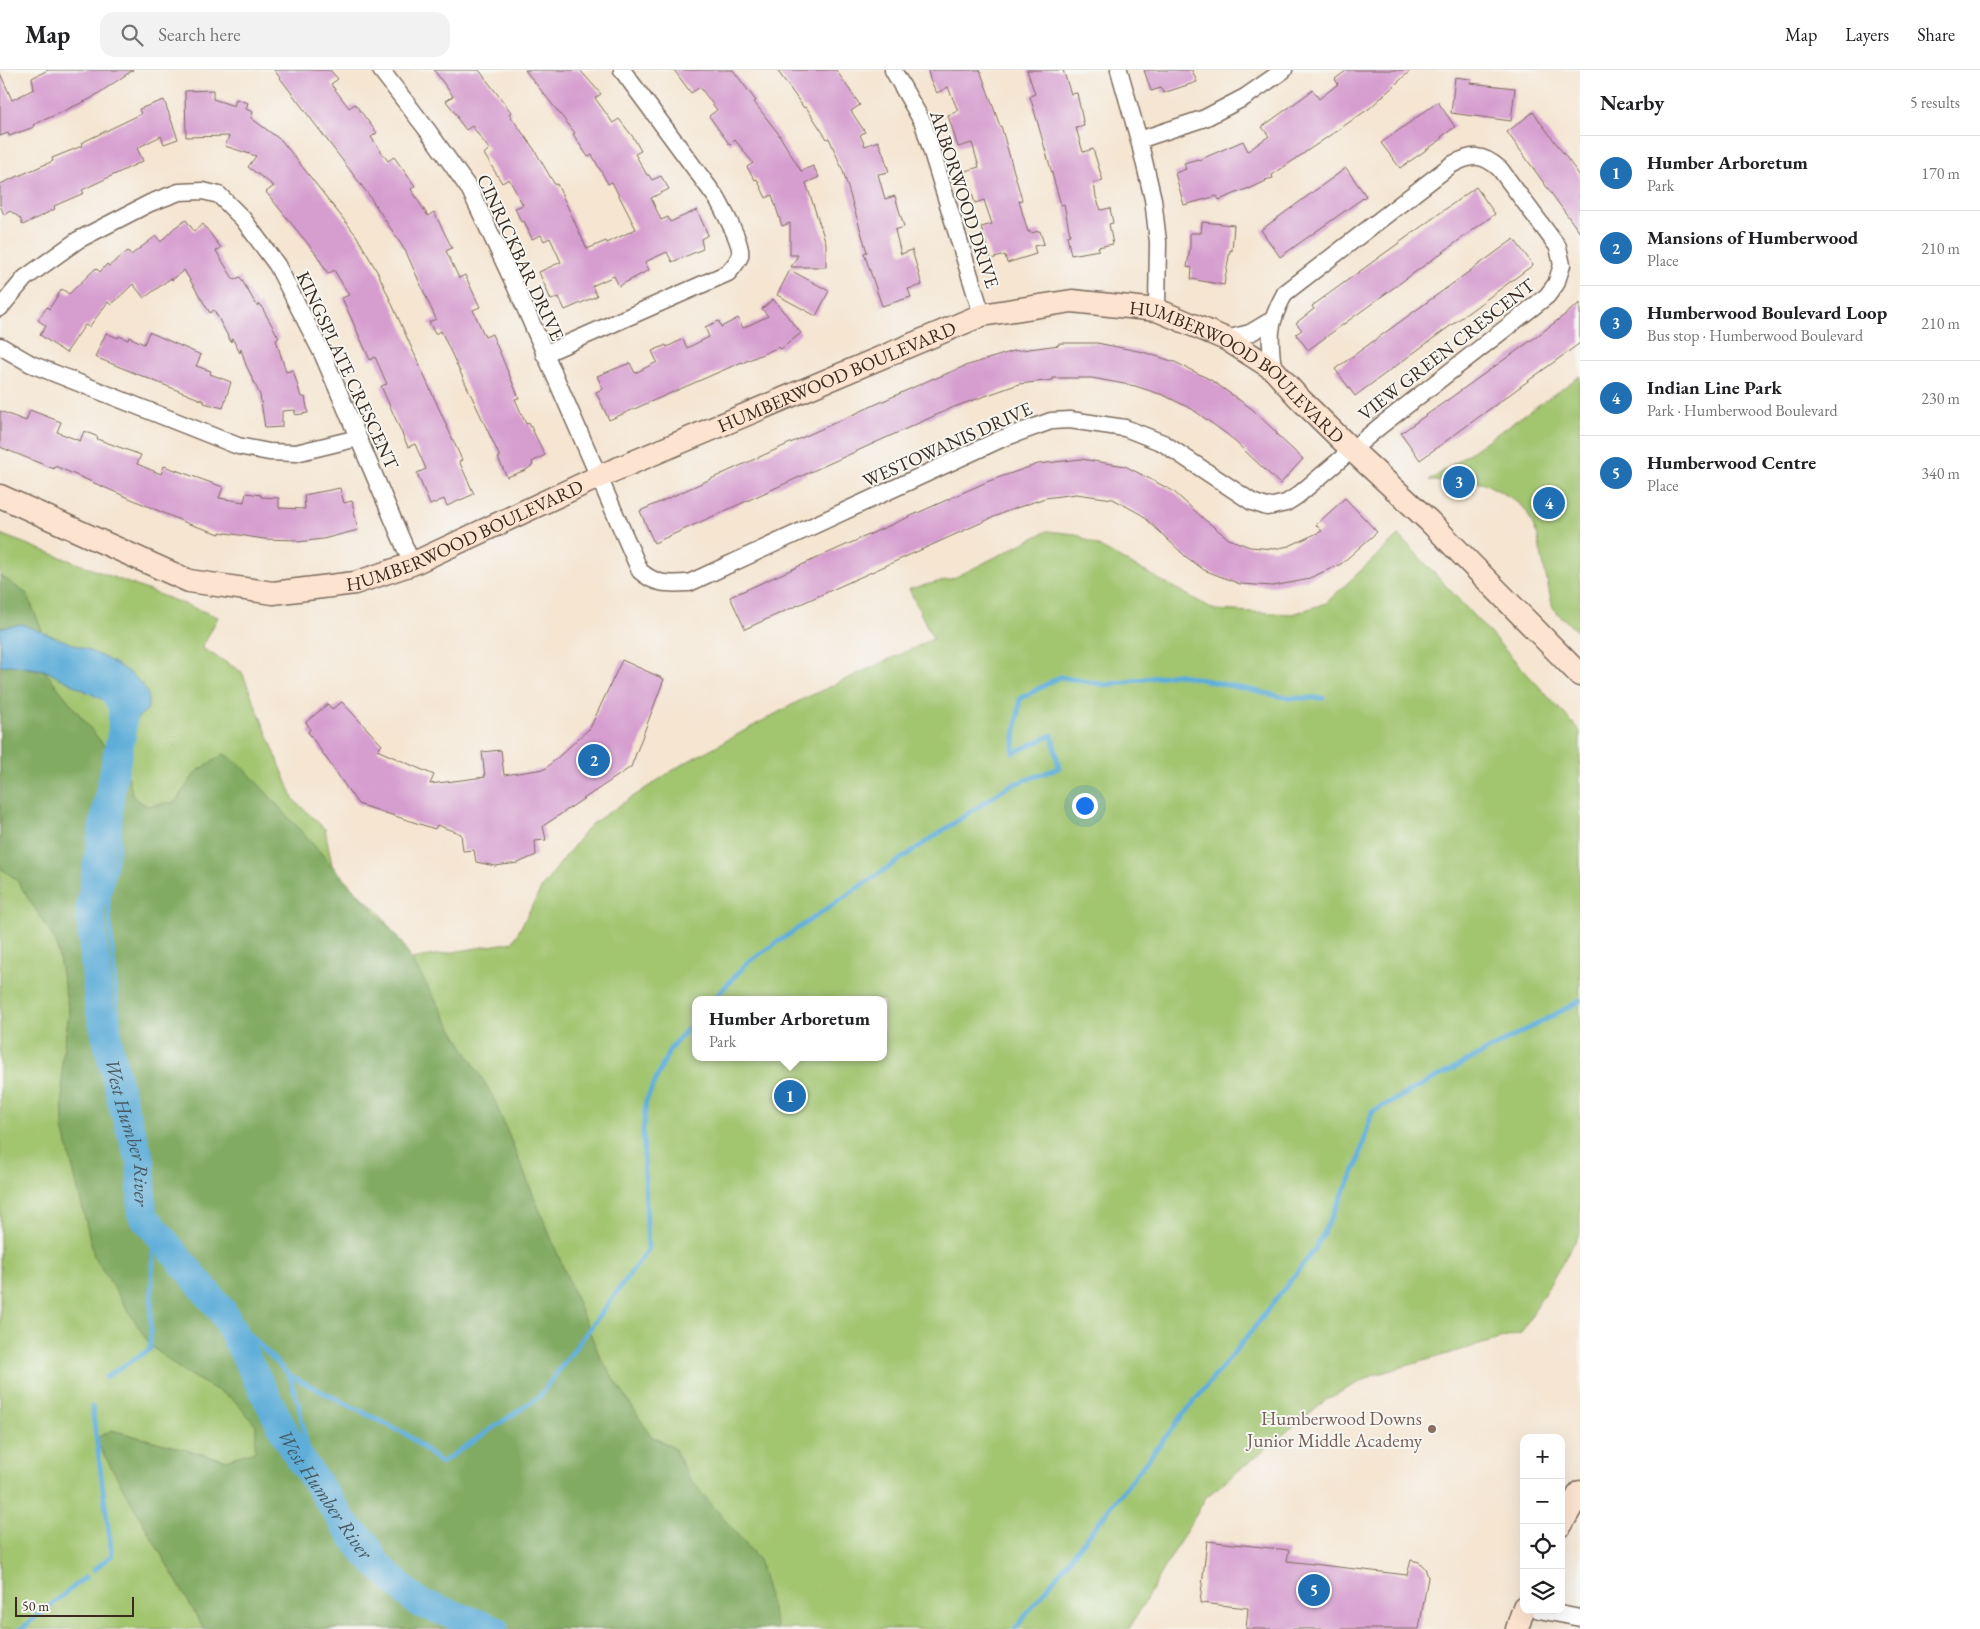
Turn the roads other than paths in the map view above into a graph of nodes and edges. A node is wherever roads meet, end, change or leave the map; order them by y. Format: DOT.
graph roads {
  1 [pos="381,70"];
  2 [pos="622,70"];
  3 [pos="892,70"];
  4 [pos="1119,70"];
  5 [pos="1284,70"];
  6 [pos="1140,140"];
  7 [pos="0,308"];
  8 [pos="1157,310"];
  9 [pos="982,315"];
  10 [pos="1272,320"];
  11 [pos="1226,339"];
  12 [pos="0,346"];
  13 [pos="544,354"];
  14 [pos="1273,369"];
  15 [pos="358,438"];
  16 [pos="1352,450"];
  17 [pos="598,477"];
  18 [pos="0,496"];
  19 [pos="412,564"];
  20 [pos="1580,675"];
  21 [pos="1580,1492"];
  22 [pos="1562,1524"];
  23 [pos="1522,1614"];
  24 [pos="1560,1614"];
  25 [pos="1580,1618"];
  26 [pos="1517,1629"];
  1 -- 13 [label="street, CINRICKBAR DRIVE"];
  2 -- 13 [label="street"];
  3 -- 9 [label="street, ARBORWOOD DRIVE"];
  4 -- 6 [label="street"];
  5 -- 6 [label="street"];
  6 -- 8 [label="street"];
  7 -- 15 [label="street, KINGSPLATE CRESCENT"];
  8 -- 9 [label="street, HUMBERWOOD BOULEVARD"];
  8 -- 11 [label="street, HUMBERWOOD BOULEVARD"];
  9 -- 17 [label="street, HUMBERWOOD BOULEVARD"];
  10 -- 11 [label="street"];
  10 -- 14 [label="street, VIEW GREEN CRESCENT"];
  10 -- 16 [label="street, VIEW GREEN CRESCENT"];
  11 -- 14 [label="street, HUMBERWOOD BOULEVARD"];
  12 -- 15 [label="street"];
  13 -- 17 [label="street, CINRICKBAR DRIVE"];
  14 -- 16 [label="street, HUMBERWOOD BOULEVARD"];
  15 -- 19 [label="street, KINGSPLATE CRESCENT"];
  16 -- 17 [label="street, WESTOWANIS DRIVE"];
  16 -- 20 [label="street, HUMBERWOOD BOULEVARD"];
  17 -- 19 [label="street, HUMBERWOOD BOULEVARD"];
  18 -- 19 [label="street, HUMBERWOOD BOULEVARD"];
  21 -- 22 [label="street"];
  23 -- 26 [label="street"];
  24 -- 25 [label="street"];
}
